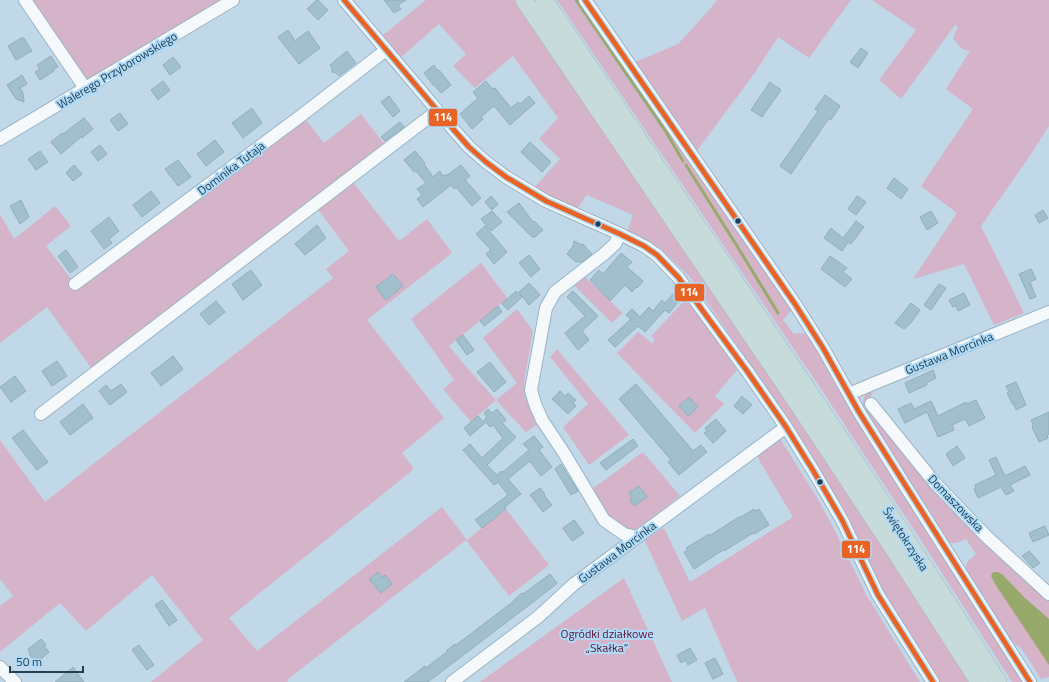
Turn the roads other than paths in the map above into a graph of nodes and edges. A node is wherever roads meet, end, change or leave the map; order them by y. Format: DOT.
graph roads {
  1 [pos="25,0"];
  2 [pos="233,0"];
  3 [pos="344,0"];
  4 [pos="524,0"];
  5 [pos="544,0"];
  6 [pos="585,0"];
  7 [pos="386,50"];
  8 [pos="85,88"];
  9 [pos="438,111"];
  10 [pos="0,139"];
  11 [pos="620,234"];
  12 [pos="74,284"];
  13 [pos="1049,312"];
  14 [pos="849,394"];
  15 [pos="806,402"];
  16 [pos="872,404"];
  17 [pos="41,414"];
  18 [pos="786,427"];
  19 [pos="637,537"];
  20 [pos="1049,594"];
  21 [pos="0,667"];
  22 [pos="15,682"];
  23 [pos="452,682"];
  24 [pos="933,682"];
  25 [pos="979,682"];
  26 [pos="998,682"];
  27 [pos="1030,682"];
  1 -- 8 [label="street"];
  2 -- 8 [label="street, Walerego Przyborowskiego"];
  3 -- 7 [label="street"];
  4 -- 15 [label="highway"];
  5 -- 15 [label="highway"];
  6 -- 14 [label="street"];
  7 -- 9 [label="street"];
  7 -- 12 [label="street, Dominika Tutaja"];
  8 -- 10 [label="street, Walerego Przyborowskiego"];
  9 -- 11 [label="street"];
  9 -- 17 [label="street"];
  11 -- 18 [label="street"];
  11 -- 19 [label="street"];
  13 -- 14 [label="street, Gustawa Morcinka"];
  14 -- 27 [label="street"];
  15 -- 25 [label="highway, Świętokrzyska"];
  15 -- 26 [label="highway, Świętokrzyska"];
  16 -- 20 [label="street, Domaszowska"];
  18 -- 19 [label="street, Gustawa Morcinka"];
  18 -- 24 [label="street"];
  19 -- 23 [label="street, Gustawa Morcinka"];
  21 -- 22 [label="street"];
}
